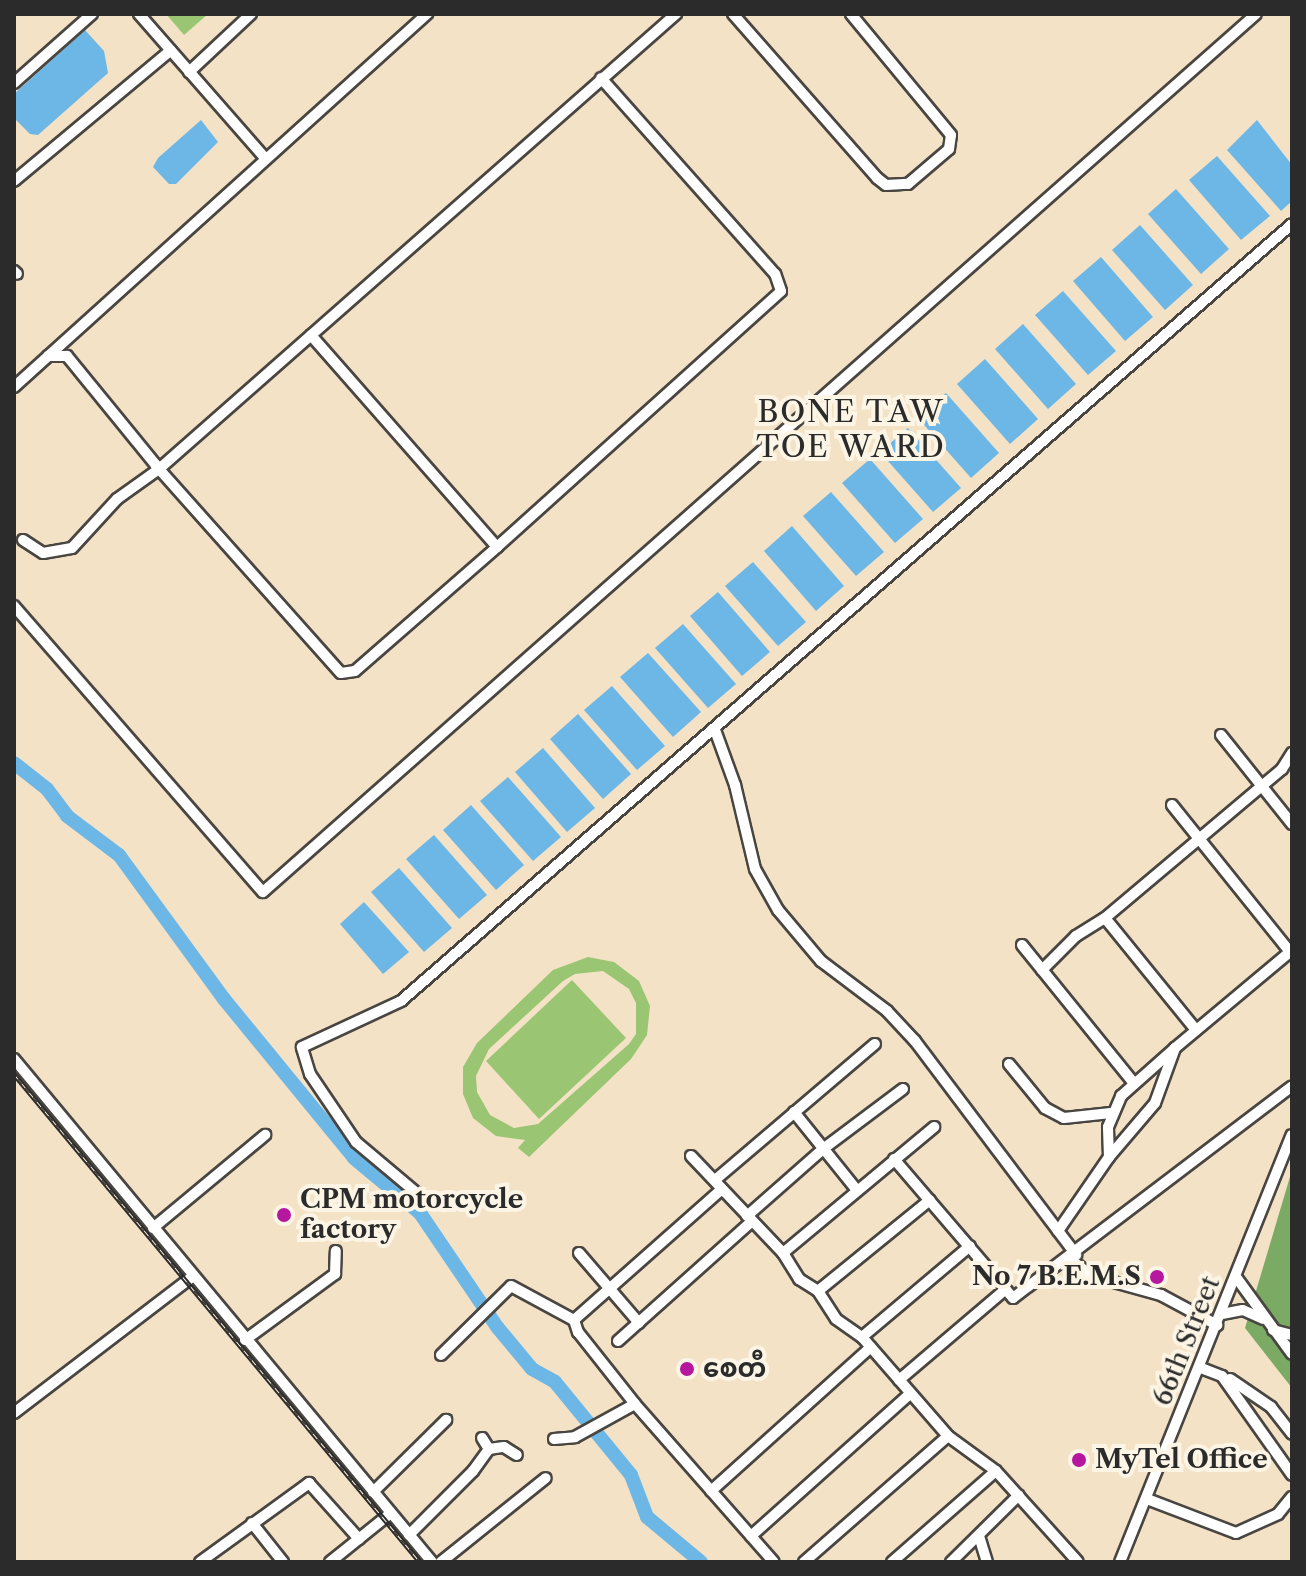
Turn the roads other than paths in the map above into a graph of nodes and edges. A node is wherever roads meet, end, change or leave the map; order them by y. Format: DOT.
graph roads {
  1 [pos="92,14"];
  2 [pos="139,14"];
  3 [pos="251,14"];
  4 [pos="427,14"];
  5 [pos="676,14"];
  6 [pos="733,14"];
  7 [pos="851,14"];
  8 [pos="1256,14"];
  9 [pos="171,50"];
  10 [pos="189,72"];
  11 [pos="601,78"];
  12 [pos="14,83"];
  13 [pos="264,157"];
  14 [pos="14,181"];
  15 [pos="1292,224"];
  16 [pos="311,335"];
  17 [pos="48,356"];
  18 [pos="14,387"];
  19 [pos="159,469"];
  20 [pos="23,540"];
  21 [pos="497,547"];
  22 [pos="14,606"];
  23 [pos="715,730"];
  24 [pos="1221,735"];
  25 [pos="1292,753"];
  26 [pos="1262,785"];
  27 [pos="1172,805"];
  28 [pos="1292,824"];
  29 [pos="1200,840"];
  30 [pos="1105,918"];
  31 [pos="1022,945"];
  32 [pos="1291,951"];
  33 [pos="1042,970"];
  34 [pos="1196,1030"];
  35 [pos="875,1044"];
  36 [pos="1175,1048"];
  37 [pos="14,1059"];
  38 [pos="1009,1064"];
  39 [pos="1132,1081"];
  40 [pos="1292,1086"];
  41 [pos="903,1089"];
  42 [pos="794,1112"];
  43 [pos="1111,1113"];
  44 [pos="934,1127"];
  45 [pos="265,1135"];
  46 [pos="1292,1135"];
  47 [pos="823,1149"];
  48 [pos="691,1156"];
  49 [pos="1109,1157"];
  50 [pos="894,1159"];
  51 [pos="718,1185"];
  52 [pos="856,1189"];
  53 [pos="425,1200"];
  54 [pos="930,1200"];
  55 [pos="750,1218"];
  56 [pos="153,1228"];
  57 [pos="1058,1231"];
  58 [pos="970,1246"];
  59 [pos="336,1251"];
  60 [pos="579,1253"];
  61 [pos="783,1253"];
  62 [pos="1073,1257"];
  63 [pos="192,1277"];
  64 [pos="1236,1277"];
  65 [pos="608,1289"];
  66 [pos="1006,1289"];
  67 [pos="818,1291"];
  68 [pos="1222,1314"];
  69 [pos="574,1320"];
  70 [pos="1265,1320"];
  71 [pos="639,1323"];
  72 [pos="1217,1325"];
  73 [pos="1273,1330"];
  74 [pos="1292,1335"];
  75 [pos="862,1337"];
  76 [pos="245,1340"];
  77 [pos="618,1341"];
  78 [pos="871,1347"];
  79 [pos="1292,1354"];
  80 [pos="441,1355"];
  81 [pos="1201,1368"];
  82 [pos="1222,1376"];
  83 [pos="899,1380"];
  84 [pos="910,1394"];
  85 [pos="635,1404"];
  86 [pos="14,1413"];
  87 [pos="446,1420"];
  88 [pos="1292,1434"];
  89 [pos="948,1436"];
  90 [pos="482,1438"];
  91 [pos="554,1439"];
  92 [pos="489,1449"];
  93 [pos="517,1455"];
  94 [pos="996,1471"];
  95 [pos="1292,1475"];
  96 [pos="546,1478"];
  97 [pos="711,1491"];
  98 [pos="373,1492"];
  99 [pos="1019,1495"];
  100 [pos="1292,1497"];
  101 [pos="1147,1499"];
  102 [pos="391,1513"];
  103 [pos="252,1523"];
  104 [pos="409,1535"];
  105 [pos="751,1536"];
  106 [pos="979,1536"];
  107 [pos="359,1539"];
  108 [pos="200,1562"];
  109 [pos="283,1562"];
  110 [pos="330,1562"];
  111 [pos="432,1562"];
  112 [pos="441,1562"];
  113 [pos="774,1562"];
  114 [pos="804,1562"];
  115 [pos="892,1562"];
  116 [pos="951,1562"];
  117 [pos="987,1562"];
  118 [pos="1078,1562"];
  119 [pos="1120,1562"];
  1 -- 12 [label="street"];
  2 -- 9 [label="street"];
  3 -- 10 [label="street"];
  4 -- 13 [label="street"];
  5 -- 11 [label="street"];
  6 -- 7 [label="street"];
  8 -- 22 [label="street"];
  9 -- 10 [label="street"];
  9 -- 14 [label="street"];
  10 -- 13 [label="street"];
  11 -- 16 [label="street"];
  11 -- 21 [label="street"];
  13 -- 17 [label="street"];
  15 -- 23 [label="street"];
  16 -- 19 [label="street"];
  16 -- 21 [label="street"];
  17 -- 18 [label="street"];
  17 -- 19 [label="street"];
  19 -- 20 [label="street"];
  19 -- 21 [label="street"];
  23 -- 53 [label="street"];
  23 -- 57 [label="street"];
  24 -- 26 [label="street"];
  25 -- 26 [label="street"];
  26 -- 28 [label="street"];
  26 -- 29 [label="street"];
  27 -- 29 [label="street"];
  29 -- 30 [label="street"];
  29 -- 32 [label="street"];
  30 -- 33 [label="street"];
  30 -- 34 [label="street"];
  31 -- 33 [label="street"];
  32 -- 34 [label="street"];
  33 -- 39 [label="street"];
  34 -- 36 [label="street"];
  35 -- 42 [label="street"];
  36 -- 39 [label="street"];
  36 -- 49 [label="street"];
  37 -- 56 [label="street"];
  38 -- 43 [label="street"];
  39 -- 43 [label="street"];
  40 -- 62 [label="street"];
  41 -- 47 [label="street"];
  42 -- 47 [label="street"];
  42 -- 51 [label="street"];
  43 -- 49 [label="street"];
  44 -- 50 [label="street"];
  45 -- 56 [label="street"];
  46 -- 64 [label="street, 66th Street"];
  47 -- 52 [label="street"];
  47 -- 55 [label="street"];
  48 -- 51 [label="street"];
  49 -- 57 [label="street"];
  50 -- 52 [label="street"];
  50 -- 54 [label="street"];
  51 -- 55 [label="street"];
  51 -- 65 [label="street"];
  52 -- 61 [label="street"];
  54 -- 58 [label="street"];
  54 -- 67 [label="street"];
  55 -- 61 [label="street"];
  55 -- 71 [label="street"];
  56 -- 63 [label="street"];
  57 -- 62 [label="street"];
  58 -- 66 [label="street"];
  58 -- 75 [label="street"];
  59 -- 76 [label="street"];
  60 -- 65 [label="street"];
  61 -- 67 [label="street"];
  62 -- 66 [label="street"];
  62 -- 72 [label="street"];
  63 -- 76 [label="street"];
  63 -- 86 [label="street"];
  64 -- 68 [label="street, 66th Street"];
  64 -- 70 [label="street"];
  65 -- 69 [label="street"];
  65 -- 71 [label="street"];
  66 -- 83 [label="street"];
  67 -- 75 [label="street"];
  68 -- 70 [label="street"];
  68 -- 72 [label="street, 66th Street"];
  69 -- 80 [label="street"];
  69 -- 85 [label="street"];
  70 -- 73 [label="street"];
  71 -- 77 [label="street"];
  72 -- 81 [label="street, 66th Street"];
  73 -- 74 [label="street"];
  73 -- 79 [label="street"];
  75 -- 78 [label="street"];
  76 -- 98 [label="street"];
  78 -- 83 [label="street"];
  78 -- 97 [label="street"];
  81 -- 82 [label="street"];
  81 -- 101 [label="street, 66th Street"];
  82 -- 88 [label="street"];
  82 -- 95 [label="street"];
  83 -- 84 [label="street"];
  84 -- 89 [label="street"];
  84 -- 105 [label="street"];
  85 -- 91 [label="street"];
  85 -- 97 [label="street"];
  87 -- 98 [label="street"];
  89 -- 94 [label="street"];
  89 -- 114 [label="street"];
  90 -- 92 [label="street"];
  92 -- 93 [label="street"];
  92 -- 104 [label="street"];
  94 -- 99 [label="street"];
  94 -- 115 [label="street"];
  96 -- 112 [label="street"];
  97 -- 105 [label="street"];
  98 -- 102 [label="street"];
  99 -- 106 [label="street"];
  99 -- 118 [label="street"];
  100 -- 101 [label="street"];
  101 -- 119 [label="street, 66th Street"];
  102 -- 104 [label="street"];
  102 -- 107 [label="street"];
  103 -- 107 [label="street"];
  103 -- 108 [label="street"];
  103 -- 109 [label="street"];
  104 -- 111 [label="street"];
  105 -- 113 [label="street"];
  106 -- 116 [label="street"];
  106 -- 117 [label="street"];
  107 -- 110 [label="street"];
}
